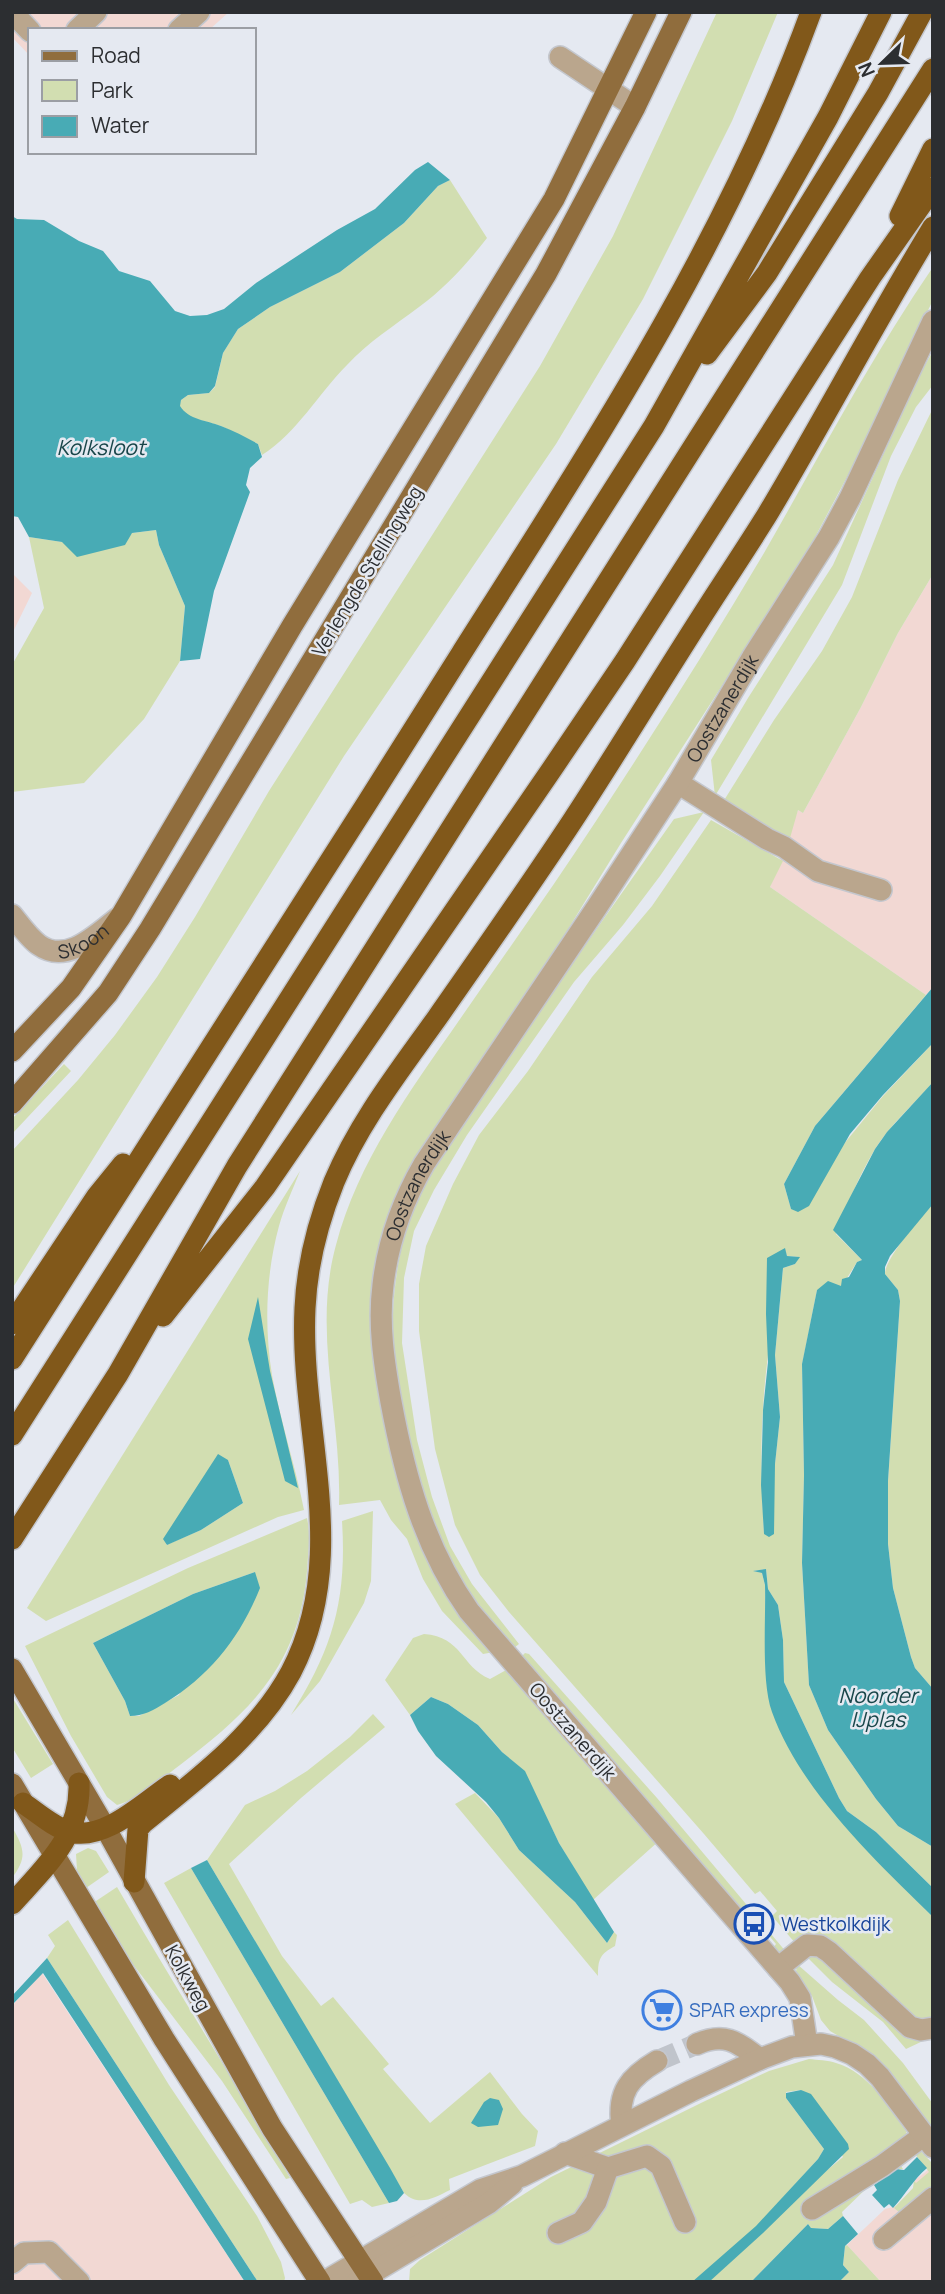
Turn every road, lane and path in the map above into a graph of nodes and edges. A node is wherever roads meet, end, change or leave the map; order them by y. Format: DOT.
graph roads {
  1 [pos="12,12"];
  2 [pos="96,12"];
  3 [pos="199,12"];
  4 [pos="646,12"];
  5 [pos="681,12"];
  6 [pos="811,12"];
  7 [pos="881,12"];
  8 [pos="922,12"];
  9 [pos="79,28"];
  10 [pos="181,28"];
  11 [pos="28,29"];
  12 [pos="560,57"];
  13 [pos="933,69"];
  14 [pos="607,90"];
  15 [pos="635,107"];
  16 [pos="933,149"];
  17 [pos="933,188"];
  18 [pos="933,227"];
  19 [pos="870,278"];
  20 [pos="933,321"];
  21 [pos="654,426"];
  22 [pos="678,783"];
  23 [pos="881,890"];
  24 [pos="12,915"];
  25 [pos="121,916"];
  26 [pos="12,1051"];
  27 [pos="176,1101"];
  28 [pos="12,1103"];
  29 [pos="12,1324"];
  30 [pos="12,1359"];
  31 [pos="118,1374"];
  32 [pos="12,1435"];
  33 [pos="13,1539"];
  34 [pos="12,1669"];
  35 [pos="251,1725"];
  36 [pos="79,1783"];
  37 [pos="12,1784"];
  38 [pos="23,1803"];
  39 [pos="106,1829"];
  40 [pos="69,1832"];
  41 [pos="54,1857"];
  42 [pos="134,1882"];
  43 [pos="12,1904"];
  44 [pos="778,1968"];
  45 [pos="933,2028"];
  46 [pos="697,2044"];
  47 [pos="807,2045"];
  48 [pos="760,2059"];
  49 [pos="657,2061"];
  50 [pos="622,2124"];
  51 [pos="928,2141"];
  52 [pos="565,2153"];
  53 [pos="608,2168"];
  54 [pos="933,2198"];
  55 [pos="812,2209"];
  56 [pos="685,2222"];
  57 [pos="558,2233"];
  58 [pos="884,2239"];
  59 [pos="12,2263"];
  60 [pos="365,2275"];
  61 [pos="79,2282"];
  62 [pos="322,2282"];
  1 -- 11 [label="street"];
  2 -- 9 [label="street"];
  3 -- 10 [label="street"];
  4 -- 14 [label="main road, Verlengde Stellingweg"];
  5 -- 15 [label="main road, Verlengde Stellingweg"];
  6 -- 27 [label="highway"];
  7 -- 21 [label="highway"];
  8 -- 21 [label="highway"];
  12 -- 14 [label="street"];
  13 -- 31 [label="highway"];
  14 -- 15 [label="street"];
  14 -- 25 [label="main road, Verlengde Stellingweg"];
  15 -- 28 [label="main road, Verlengde Stellingweg"];
  16 -- 19 [label="highway"];
  17 -- 19 [label="highway"];
  18 -- 35 [label="highway"];
  19 -- 31 [label="highway"];
  20 -- 22 [label="street, Oostzanerdijk"];
  21 -- 32 [label="highway"];
  22 -- 23 [label="street"];
  22 -- 44 [label="street, Oostzanerdijk"];
  24 -- 25 [label="street, Skoon"];
  25 -- 26 [label="main road, Verlengde Stellingweg"];
  27 -- 29 [label="highway"];
  27 -- 30 [label="highway"];
  31 -- 33 [label="highway"];
  34 -- 36 [label="main road, Kolkweg"];
  35 -- 39 [label="highway"];
  35 -- 42 [label="highway"];
  36 -- 39 [label="main road, Kolkweg"];
  36 -- 40 [label="highway"];
  37 -- 38 [label="main road"];
  38 -- 40 [label="highway"];
  38 -- 41 [label="main road"];
  39 -- 40 [label="highway"];
  39 -- 42 [label="main road, Kolkweg"];
  40 -- 41 [label="highway"];
  41 -- 43 [label="highway"];
  41 -- 62 [label="main road"];
  42 -- 60 [label="main road, Kolkweg"];
  44 -- 45 [label="street"];
  44 -- 47 [label="street, Oostzanerdijk"];
  46 -- 48 [label="street"];
  47 -- 48 [label="street"];
  47 -- 51 [label="street"];
  48 -- 50 [label="street"];
  49 -- 50 [label="street"];
  50 -- 52 [label="street"];
  51 -- 55 [label="street"];
  52 -- 53 [label="street"];
  52 -- 60 [label="street"];
  53 -- 56 [label="street"];
  53 -- 57 [label="street"];
  54 -- 58 [label="street"];
  59 -- 61 [label="street"];
  60 -- 62 [label="street"];
}
